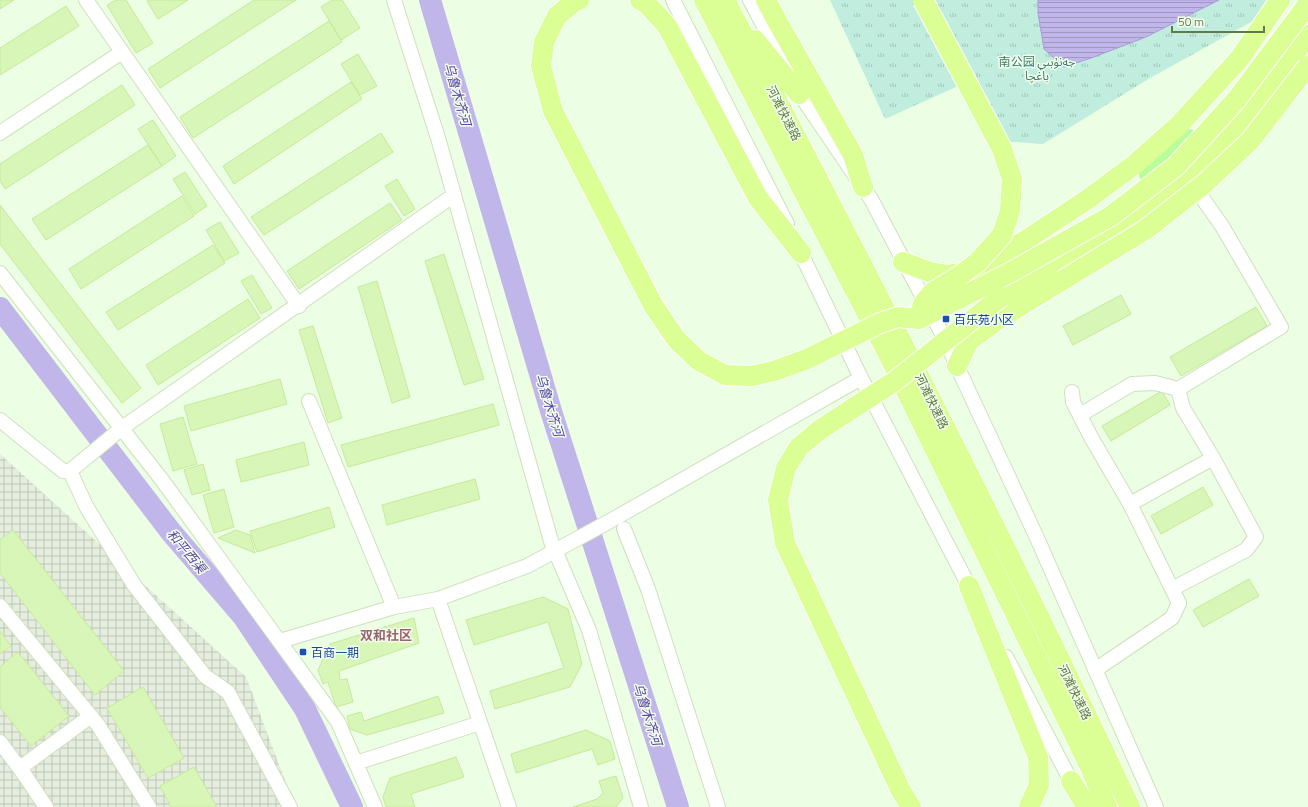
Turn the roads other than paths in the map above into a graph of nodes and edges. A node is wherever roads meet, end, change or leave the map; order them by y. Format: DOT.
graph roads {
  1 [pos="86,0"];
  2 [pos="394,0"];
  3 [pos="579,0"];
  4 [pos="673,0"];
  5 [pos="704,0"];
  6 [pos="750,0"];
  7 [pos="766,0"];
  8 [pos="923,0"];
  9 [pos="1280,0"];
  10 [pos="1307,0"];
  11 [pos="643,2"];
  12 [pos="1308,4"];
  13 [pos="728,6"];
  14 [pos="1308,34"];
  15 [pos="1308,41"];
  16 [pos="122,52"];
  17 [pos="1308,66"];
  18 [pos="799,94"];
  19 [pos="0,133"];
  20 [pos="1191,182"];
  21 [pos="863,187"];
  22 [pos="454,195"];
  23 [pos="801,254"];
  24 [pos="903,262"];
  25 [pos="0,273"];
  26 [pos="299,306"];
  27 [pos="919,319"];
  28 [pos="954,360"];
  29 [pos="861,378"];
  30 [pos="1178,389"];
  31 [pos="1072,392"];
  32 [pos="309,401"];
  33 [pos="1080,415"];
  34 [pos="0,420"];
  35 [pos="122,429"];
  36 [pos="1214,458"];
  37 [pos="74,468"];
  38 [pos="1130,504"];
  39 [pos="624,529"];
  40 [pos="561,548"];
  41 [pos="969,586"];
  42 [pos="1172,589"];
  43 [pos="438,599"];
  44 [pos="0,606"];
  45 [pos="394,607"];
  46 [pos="280,641"];
  47 [pos="1095,670"];
  48 [pos="91,716"];
  49 [pos="480,723"];
  50 [pos="0,742"];
  51 [pos="356,763"];
  52 [pos="20,768"];
  53 [pos="1071,781"];
  54 [pos="46,807"];
  55 [pos="149,807"];
  56 [pos="290,807"];
  57 [pos="375,807"];
  58 [pos="509,807"];
  59 [pos="642,807"];
  60 [pos="718,807"];
  61 [pos="911,807"];
  62 [pos="1029,807"];
  63 [pos="1081,807"];
  64 [pos="1087,807"];
  65 [pos="1107,807"];
  66 [pos="1130,807"];
  67 [pos="1156,807"];
  1 -- 16 [label="street"];
  2 -- 22 [label="street"];
  3 -- 27 [label="highway, bridge"];
  4 -- 23 [label="street"];
  5 -- 65 [label="highway, 河滩快速路"];
  6 -- 18 [label="street"];
  7 -- 21 [label="highway"];
  8 -- 27 [label="highway, bridge"];
  9 -- 24 [label="highway"];
  10 -- 24 [label="main road"];
  11 -- 23 [label="highway"];
  12 -- 27 [label="highway, bridge"];
  13 -- 18 [label="highway"];
  13 -- 66 [label="highway, 河滩快速路"];
  14 -- 61 [label="highway, bridge"];
  15 -- 20 [label="main road"];
  16 -- 19 [label="street"];
  16 -- 26 [label="street"];
  17 -- 28 [label="highway, bridge"];
  18 -- 21 [label="street"];
  20 -- 28 [label="main road"];
  20 -- 30 [label="street"];
  21 -- 24 [label="street"];
  22 -- 26 [label="street"];
  22 -- 40 [label="street"];
  23 -- 29 [label="street"];
  24 -- 28 [label="street"];
  25 -- 35 [label="street"];
  26 -- 35 [label="street"];
  28 -- 47 [label="street"];
  29 -- 40 [label="street"];
  29 -- 41 [label="street"];
  30 -- 33 [label="street"];
  30 -- 36 [label="street"];
  31 -- 33 [label="street"];
  32 -- 45 [label="street"];
  33 -- 38 [label="street"];
  34 -- 37 [label="street"];
  35 -- 37 [label="street"];
  35 -- 46 [label="street"];
  36 -- 38 [label="street"];
  36 -- 42 [label="street"];
  37 -- 56 [label="street"];
  38 -- 42 [label="street"];
  39 -- 60 [label="street"];
  40 -- 43 [label="street"];
  40 -- 59 [label="street"];
  41 -- 53 [label="street"];
  41 -- 62 [label="highway"];
  42 -- 47 [label="street"];
  43 -- 45 [label="street"];
  43 -- 49 [label="street"];
  44 -- 48 [label="street"];
  45 -- 46 [label="street"];
  46 -- 51 [label="street"];
  47 -- 67 [label="street"];
  48 -- 52 [label="street"];
  48 -- 55 [label="street"];
  49 -- 51 [label="street"];
  49 -- 58 [label="street"];
  50 -- 52 [label="street"];
  51 -- 57 [label="street"];
  52 -- 54 [label="street"];
  53 -- 63 [label="street"];
  53 -- 64 [label="highway"];
}
